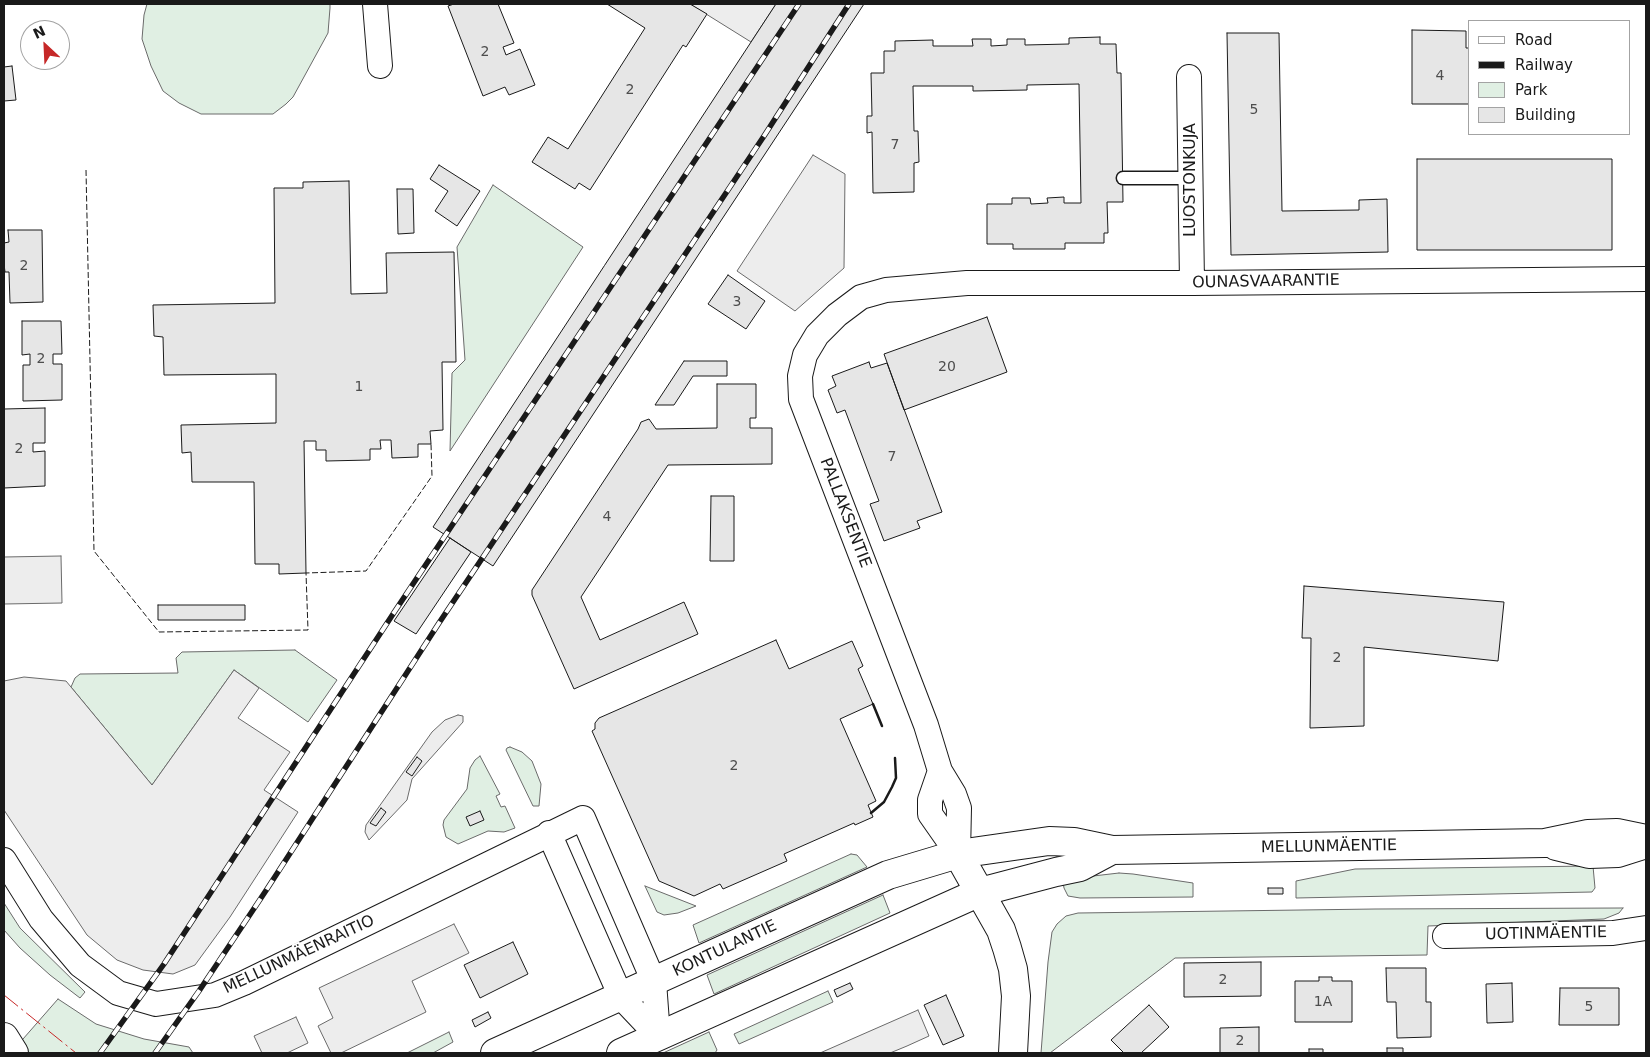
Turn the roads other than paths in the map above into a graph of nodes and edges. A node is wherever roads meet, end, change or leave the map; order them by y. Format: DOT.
graph roads {
  1 [pos="375,4"];
  2 [pos="380,66"];
  3 [pos="1189,78"];
  4 [pos="1123,178"];
  5 [pos="1191,178"];
  6 [pos="1646,279"];
  7 [pos="1192,283"];
  8 [pos="886,290"];
  9 [pos="549,833"];
  10 [pos="1646,839"];
  11 [pos="1545,843"];
  12 [pos="1646,844"];
  13 [pos="1112,850"];
  14 [pos="958,854"];
  15 [pos="4,860"];
  16 [pos="980,892"];
  17 [pos="1646,928"];
  18 [pos="1445,936"];
  19 [pos="654,982"];
  20 [pos="621,997"];
  21 [pos="658,1036"];
  22 [pos="4,1038"];
  23 [pos="14,1053"];
  24 [pos="495,1053"];
  25 [pos="621,1053"];
  26 [pos="1013,1053"];
  1 -- 2 [label="street"];
  3 -- 5 [label="street, LUOSTONKUJA"];
  4 -- 5 [label="lane"];
  5 -- 7 [label="street, LUOSTONKUJA"];
  6 -- 7 [label="street, OUNASVAARANTIE"];
  7 -- 8 [label="street, OUNASVAARANTIE"];
  8 -- 14 [label="street, PALLAKSENTIE"];
  9 -- 15 [label="street, MELLUNMÄENRAITIO"];
  9 -- 19 [label="street, MELLUNMÄENRAITIO"];
  9 -- 20 [label="street"];
  10 -- 11 [label="main road, MELLUNMÄENTIE"];
  11 -- 12 [label="main road, MELLUNMÄENTIE"];
  11 -- 13 [label="main road, MELLUNMÄENTIE"];
  13 -- 14 [label="main road, MELLUNMÄENTIE"];
  13 -- 16 [label="main road, MELLUNMÄENTIE"];
  14 -- 16 [label="main road"];
  14 -- 19 [label="main road, KONTULANTIE"];
  16 -- 21 [label="main road"];
  16 -- 26 [label="main road"];
  17 -- 18 [label="street, UOTINMÄENTIE"];
  19 -- 20 [label="main road, KONTULANTIE"];
  19 -- 21 [label="street, MELLUNMÄENRAITIO"];
  20 -- 21 [label="street"];
  20 -- 24 [label="main road, KONTULANTIE"];
  21 -- 25 [label="main road"];
  22 -- 23 [label="main road"];
}
